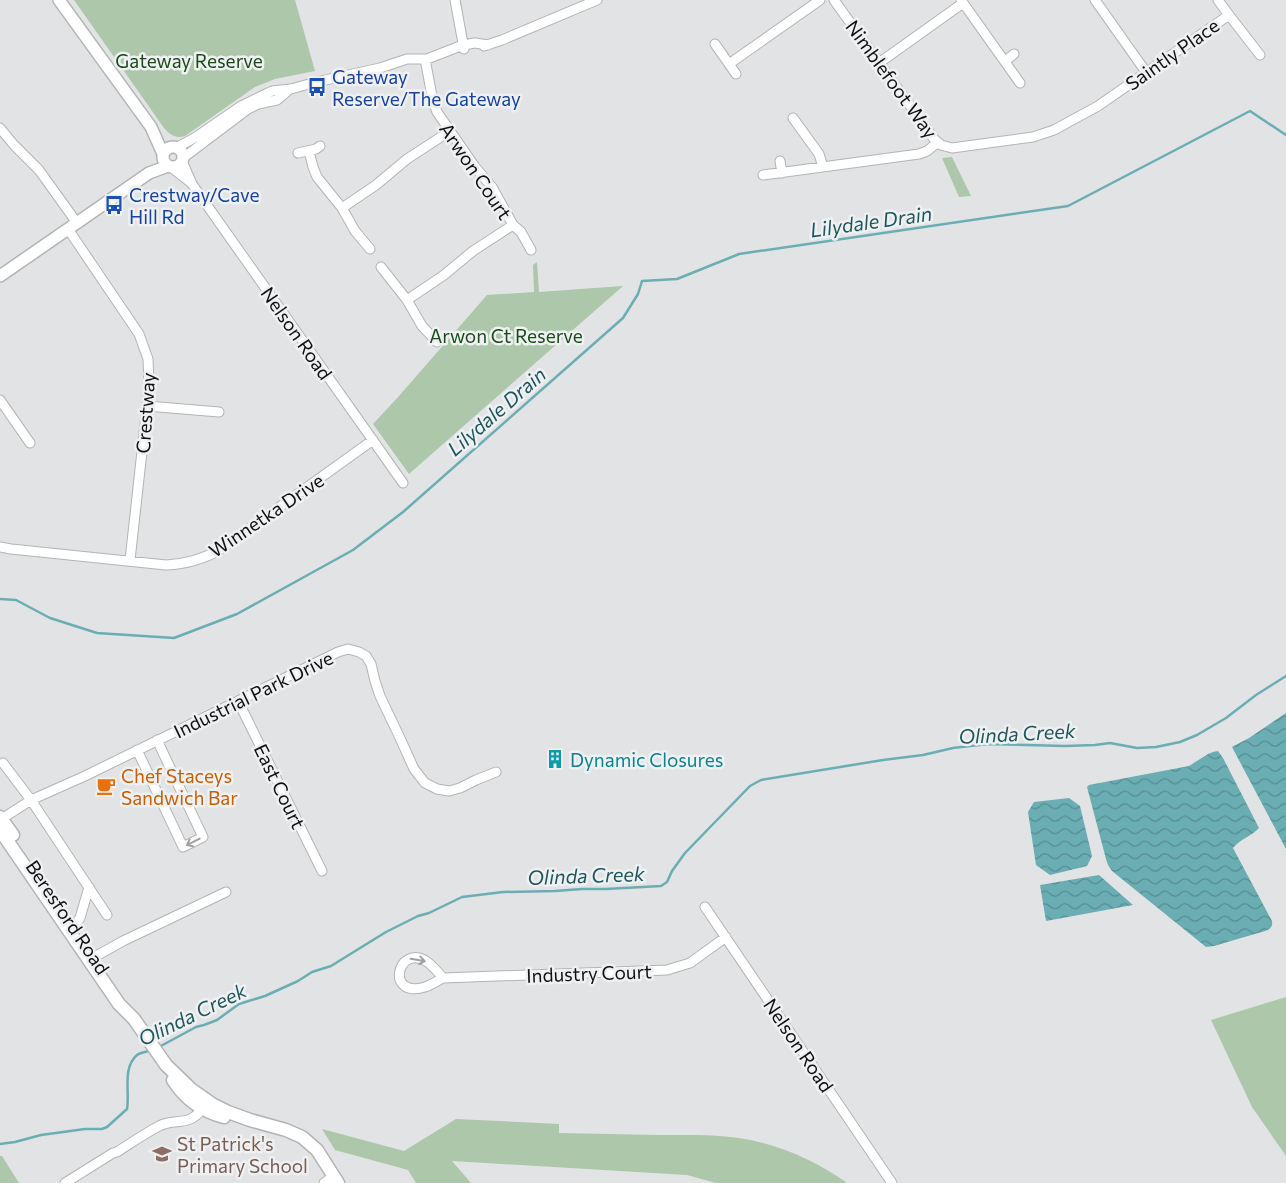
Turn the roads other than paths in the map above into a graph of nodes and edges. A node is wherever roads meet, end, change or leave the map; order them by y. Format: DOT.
graph roads {
  1 [pos="59,0"];
  2 [pos="455,0"];
  3 [pos="597,0"];
  4 [pos="820,0"];
  5 [pos="834,0"];
  6 [pos="1094,0"];
  7 [pos="1218,0"];
  8 [pos="962,2"];
  9 [pos="1229,15"];
  10 [pos="715,44"];
  11 [pos="464,47"];
  12 [pos="1014,54"];
  13 [pos="1260,55"];
  14 [pos="425,61"];
  15 [pos="1005,61"];
  16 [pos="879,63"];
  17 [pos="729,64"];
  18 [pos="1146,72"];
  19 [pos="736,74"];
  20 [pos="1020,83"];
  21 [pos="1098,106"];
  22 [pos="793,118"];
  23 [pos="810,125"];
  24 [pos="0,128"];
  25 [pos="450,131"];
  26 [pos="802,131"];
  27 [pos="937,143"];
  28 [pos="320,146"];
  29 [pos="309,151"];
  30 [pos="298,153"];
  31 [pos="172,157"];
  32 [pos="780,162"];
  33 [pos="823,167"];
  34 [pos="782,172"];
  35 [pos="763,175"];
  36 [pos="342,208"];
  37 [pos="513,225"];
  38 [pos="73,226"];
  39 [pos="370,249"];
  40 [pos="531,250"];
  41 [pos="381,267"];
  42 [pos="0,276"];
  43 [pos="407,300"];
  44 [pos="437,342"];
  45 [pos="0,400"];
  46 [pos="147,406"];
  47 [pos="219,412"];
  48 [pos="373,440"];
  49 [pos="30,443"];
  50 [pos="403,483"];
  51 [pos="0,547"];
  52 [pos="130,560"];
  53 [pos="238,700"];
  54 [pos="157,740"];
  55 [pos="137,750"];
  56 [pos="3,763"];
  57 [pos="496,772"];
  58 [pos="31,800"];
  59 [pos="0,821"];
  60 [pos="322,871"];
  61 [pos="89,887"];
  62 [pos="226,892"];
  63 [pos="705,907"];
  64 [pos="107,916"];
  65 [pos="72,928"];
  66 [pos="726,937"];
  67 [pos="92,958"];
  68 [pos="443,978"];
  69 [pos="204,1104"];
  70 [pos="332,1181"];
  71 [pos="65,1183"];
  72 [pos="892,1183"];
  1 -- 31 [label="street, Nelson Road"];
  2 -- 11 [label="street"];
  3 -- 11 [label="street"];
  4 -- 17 [label="street"];
  5 -- 16 [label="street, Nimblefoot Way"];
  6 -- 18 [label="street"];
  7 -- 9 [label="street"];
  8 -- 15 [label="street"];
  8 -- 16 [label="street"];
  9 -- 13 [label="street, Saintly Place"];
  9 -- 18 [label="street, Saintly Place"];
  10 -- 17 [label="street"];
  11 -- 14 [label="street"];
  12 -- 15 [label="street"];
  14 -- 25 [label="street, Arwon Court"];
  14 -- 31 [label="street"];
  15 -- 20 [label="street"];
  16 -- 27 [label="street, Nimblefoot Way"];
  17 -- 19 [label="street"];
  18 -- 21 [label="street, Saintly Place"];
  21 -- 27 [label="street, Nimblefoot Way"];
  22 -- 26 [label="street"];
  23 -- 26 [label="street"];
  24 -- 38 [label="street, Crestway"];
  25 -- 36 [label="street"];
  25 -- 37 [label="street, Arwon Court"];
  26 -- 33 [label="street"];
  27 -- 33 [label="street"];
  28 -- 29 [label="street"];
  29 -- 30 [label="street"];
  29 -- 36 [label="street"];
  31 -- 38 [label="street"];
  31 -- 48 [label="street, Nelson Road"];
  32 -- 34 [label="street"];
  33 -- 34 [label="street"];
  34 -- 35 [label="street"];
  36 -- 39 [label="street"];
  37 -- 40 [label="street, Arwon Court"];
  37 -- 43 [label="street, Arwon Court"];
  38 -- 42 [label="street"];
  38 -- 46 [label="street, Crestway"];
  41 -- 43 [label="street"];
  43 -- 44 [label="street"];
  45 -- 49 [label="street"];
  46 -- 47 [label="street"];
  46 -- 52 [label="street, Crestway"];
  48 -- 50 [label="street, Nelson Road"];
  48 -- 52 [label="street, Winnetka Drive"];
  51 -- 52 [label="street, Winnetka Drive"];
  53 -- 54 [label="street, Industrial Park Drive"];
  53 -- 57 [label="street, Industrial Park Drive"];
  53 -- 60 [label="street, East Court"];
  54 -- 55 [label="street, Industrial Park Drive"];
  54 -- 55 [label="street, one-way"];
  55 -- 58 [label="street, Industrial Park Drive"];
  56 -- 58 [label="street"];
  58 -- 59 [label="street, Industrial Park Drive"];
  58 -- 61 [label="street"];
  59 -- 65 [label="main road, Beresford Road"];
  61 -- 64 [label="street"];
  61 -- 65 [label="street"];
  62 -- 67 [label="street"];
  63 -- 66 [label="street, Nelson Road"];
  65 -- 67 [label="main road, Beresford Road"];
  66 -- 68 [label="street, Industry Court"];
  66 -- 72 [label="street, Nelson Road"];
  67 -- 69 [label="main road, Beresford Road"];
  68 -- 68 [label="street, Industry Court, one-way"];
  69 -- 70 [label="main road, Beresford Road"];
  69 -- 71 [label="street"];
}
